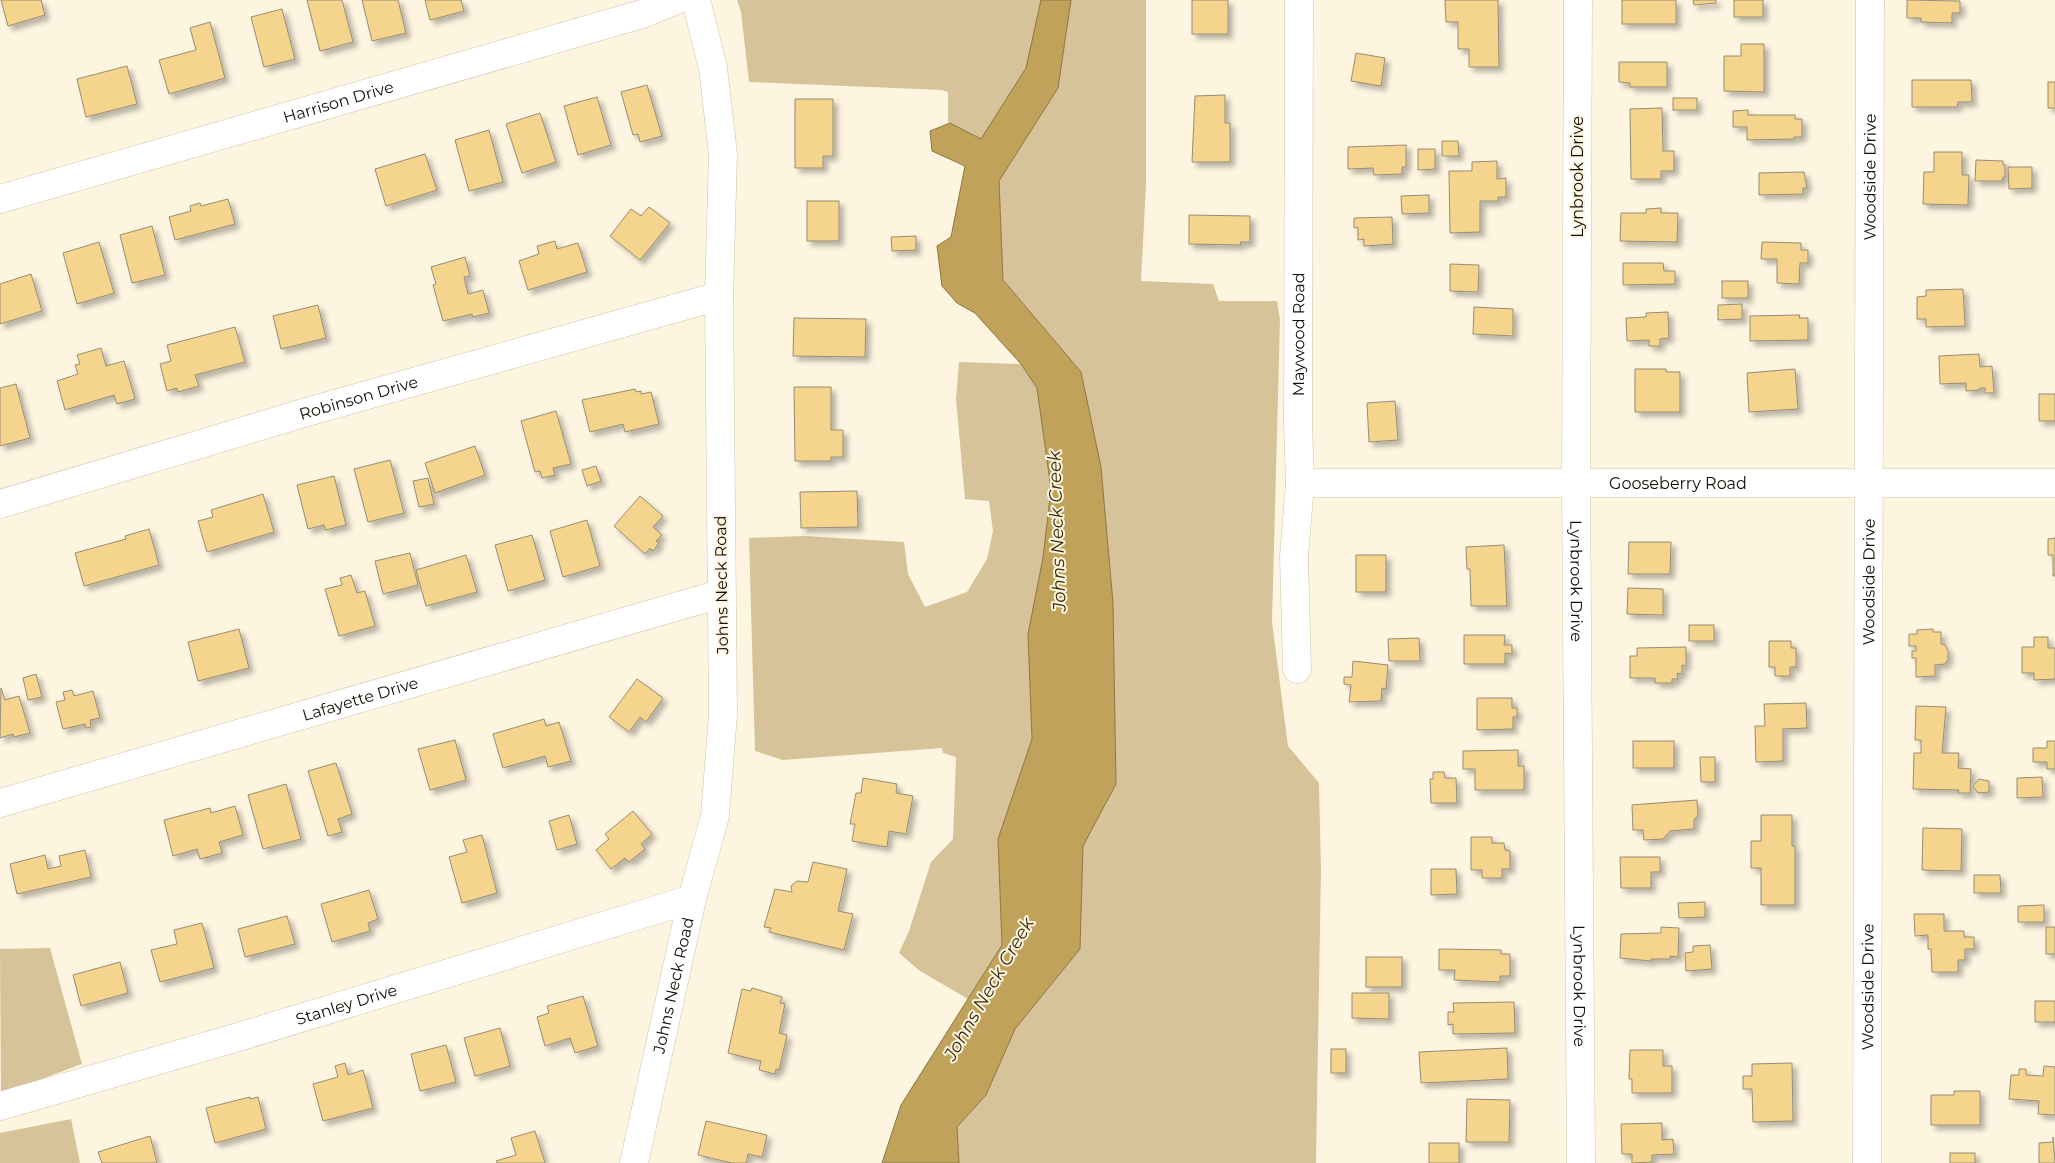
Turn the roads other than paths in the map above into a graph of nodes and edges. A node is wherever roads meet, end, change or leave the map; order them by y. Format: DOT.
graph roads {
  1 [pos="676,0"];
  2 [pos="696,0"];
  3 [pos="1298,0"];
  4 [pos="1578,0"];
  5 [pos="1870,0"];
  6 [pos="0,199"];
  7 [pos="719,296"];
  8 [pos="1300,483"];
  9 [pos="2055,483"];
  10 [pos="1576,484"];
  11 [pos="1869,484"];
  12 [pos="0,504"];
  13 [pos="720,594"];
  14 [pos="1298,670"];
  15 [pos="0,803"];
  16 [pos="692,899"];
  17 [pos="0,1106"];
  18 [pos="634,1163"];
  19 [pos="1581,1163"];
  20 [pos="1868,1163"];
  1 -- 6 [label="street, Harrison Drive"];
  2 -- 7 [label="street, Johns Neck Road"];
  3 -- 8 [label="street, Maywood Road"];
  4 -- 10 [label="street, Lynbrook Drive"];
  5 -- 11 [label="street, Woodside Drive"];
  7 -- 12 [label="street, Robinson Drive"];
  7 -- 13 [label="street, Johns Neck Road"];
  8 -- 10 [label="street, Gooseberry Road"];
  8 -- 14 [label="street, Maywood Road"];
  9 -- 11 [label="street, Gooseberry Road"];
  10 -- 11 [label="street, Gooseberry Road"];
  10 -- 19 [label="street, Lynbrook Drive"];
  11 -- 20 [label="street, Woodside Drive"];
  13 -- 15 [label="street, Lafayette Drive"];
  13 -- 16 [label="street, Johns Neck Road"];
  16 -- 17 [label="street, Stanley Drive"];
  16 -- 18 [label="street, Johns Neck Road"];
}
